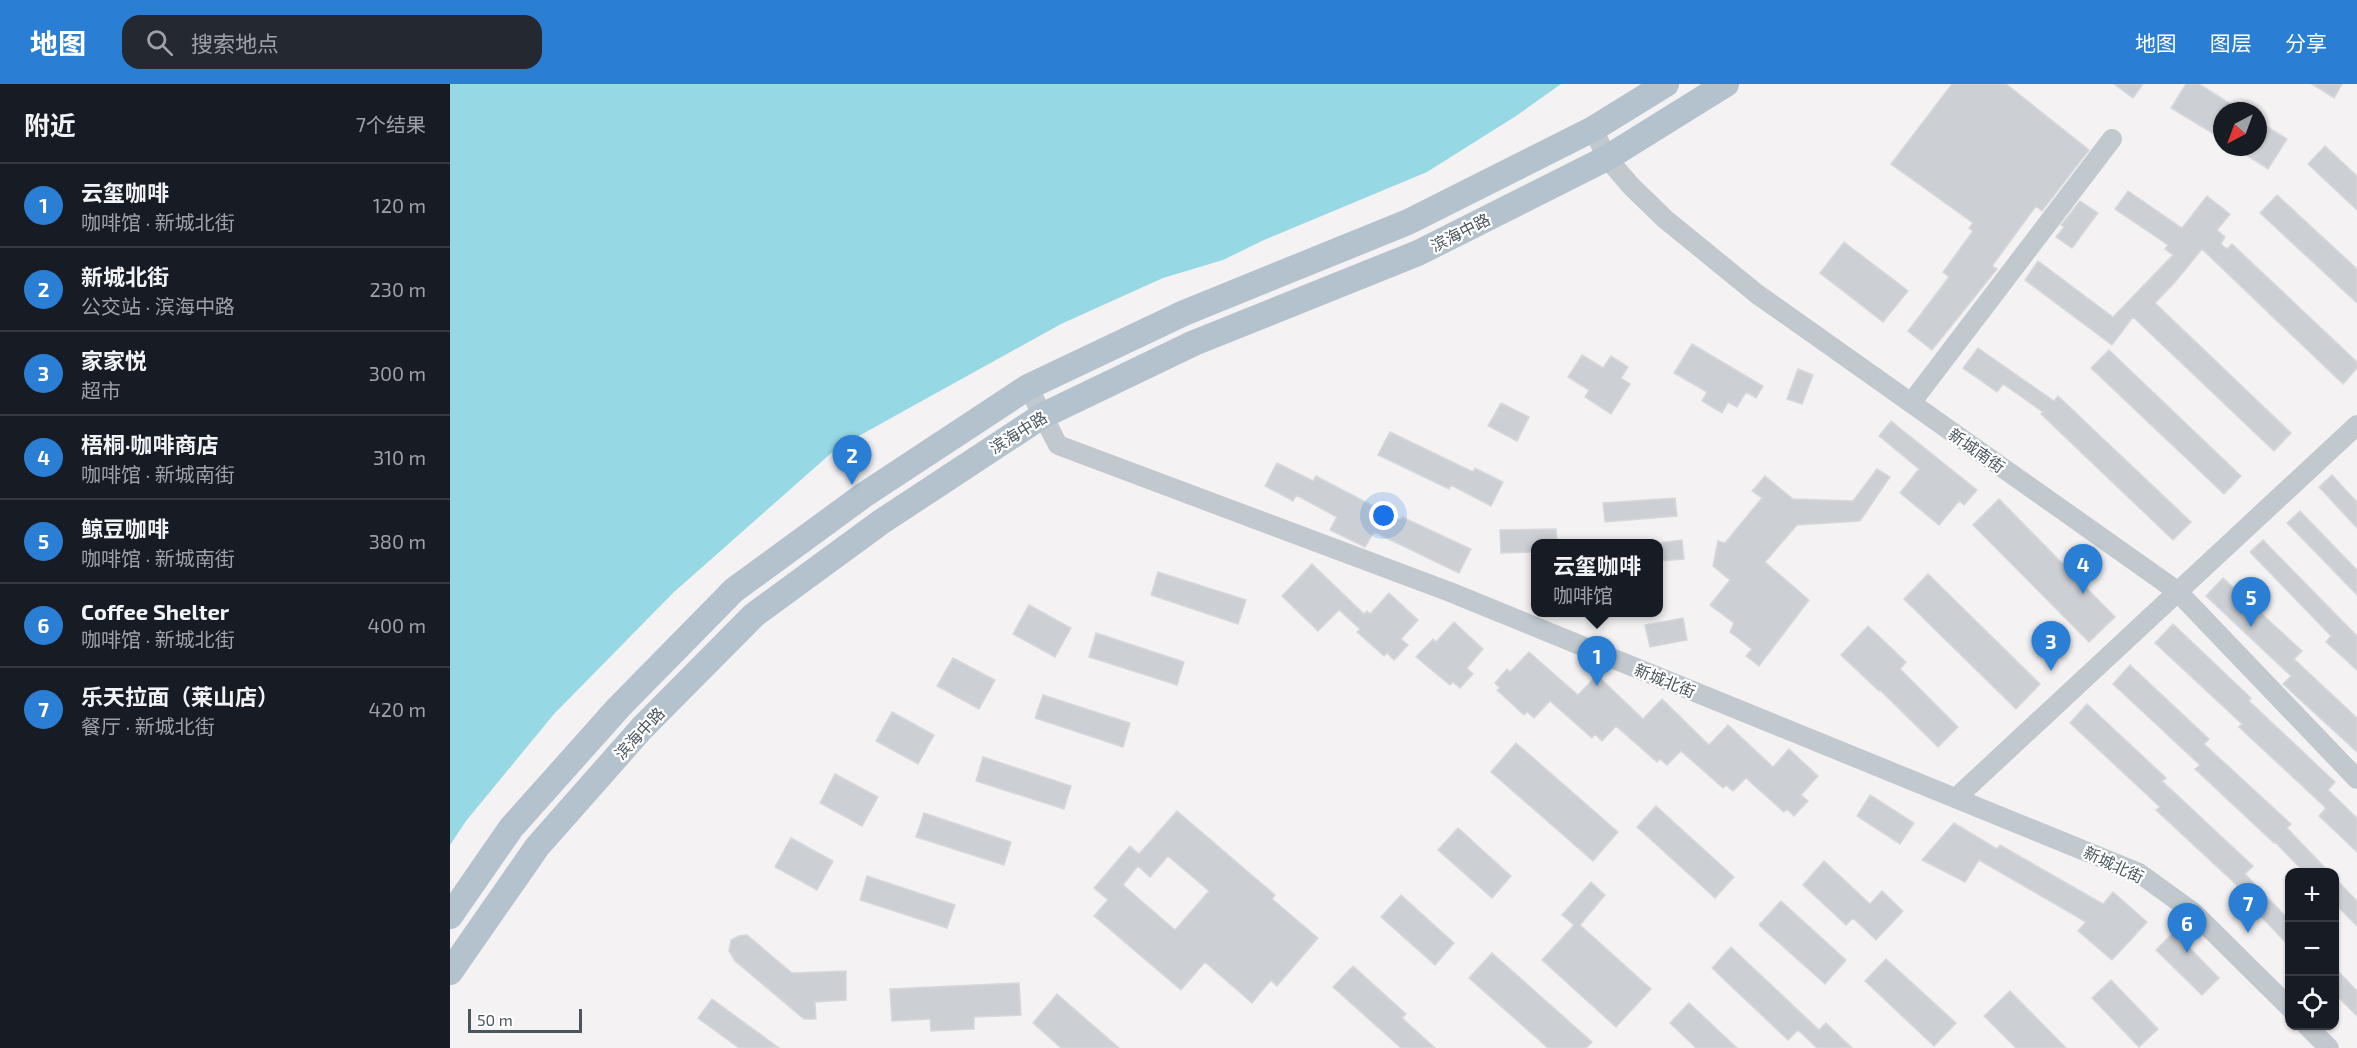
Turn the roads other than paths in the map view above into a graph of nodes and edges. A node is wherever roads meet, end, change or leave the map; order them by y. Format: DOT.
graph roads {
  1 [pos="1666,84"];
  2 [pos="1726,84"];
  3 [pos="1593,129"];
  4 [pos="2112,139"];
  5 [pos="1607,158"];
  6 [pos="1028,387"];
  7 [pos="1911,403"];
  8 [pos="1042,416"];
  9 [pos="2357,425"];
  10 [pos="2177,591"];
  11 [pos="2357,778"];
  12 [pos="1956,798"];
  13 [pos="450,916"];
  14 [pos="450,972"];
  15 [pos="2285,1004"];
  16 [pos="2311,1030"];
  17 [pos="2330,1048"];
  1 -- 3 [label="main road, 滨海中路"];
  2 -- 5 [label="main road, 滨海中路"];
  3 -- 5 [label="street, 新城南街"];
  3 -- 6 [label="main road, 滨海中路"];
  4 -- 7 [label="street"];
  5 -- 7 [label="street, 新城南街"];
  5 -- 8 [label="main road, 滨海中路"];
  6 -- 8 [label="street, 新城北街"];
  6 -- 13 [label="main road, 滨海中路"];
  7 -- 10 [label="street, 新城南街"];
  8 -- 12 [label="street, 新城北街"];
  8 -- 14 [label="main road, 滨海中路"];
  9 -- 10 [label="street"];
  10 -- 11 [label="street, 新城南街"];
  10 -- 12 [label="street"];
  12 -- 15 [label="street, 新城北街"];
  16 -- 17 [label="street"];
}
